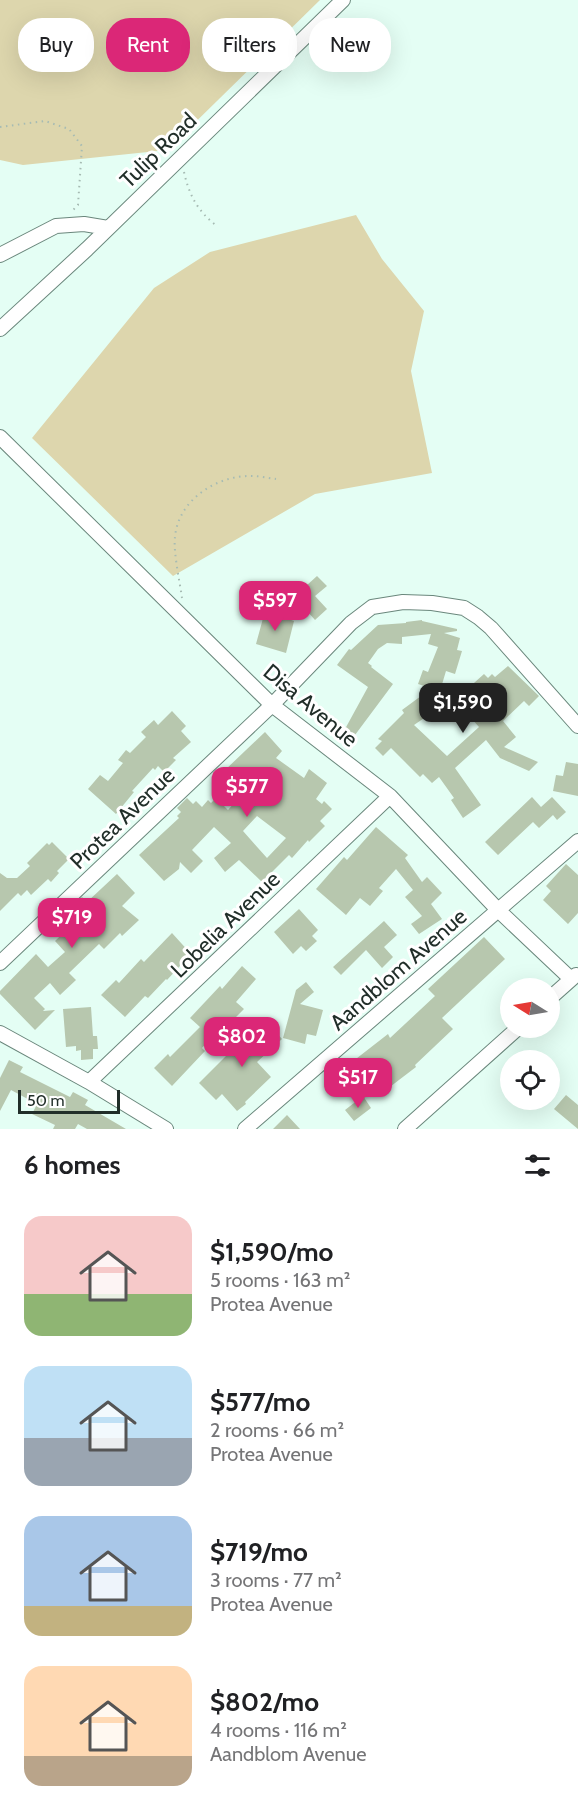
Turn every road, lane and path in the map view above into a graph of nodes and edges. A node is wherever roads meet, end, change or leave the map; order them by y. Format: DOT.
graph roads {
  1 [pos="343,0"];
  2 [pos="0,127"];
  3 [pos="181,157"];
  4 [pos="56,226"];
  5 [pos="217,226"];
  6 [pos="108,228"];
  7 [pos="0,255"];
  8 [pos="0,329"];
  9 [pos="0,437"];
  10 [pos="276,478"];
  11 [pos="185,619"];
  12 [pos="272,705"];
  13 [pos="578,726"];
  14 [pos="390,796"];
  15 [pos="578,841"];
  16 [pos="498,910"];
  17 [pos="0,963"];
  18 [pos="575,976"];
  19 [pos="560,989"];
  20 [pos="0,1033"];
  21 [pos="507,1038"];
  22 [pos="90,1082"];
  23 [pos="166,1129"];
  24 [pos="245,1129"];
  25 [pos="405,1129"];
  1 -- 3 [label="street, Tulip Road"];
  2 -- 4 [label="path"];
  3 -- 5 [label="path"];
  3 -- 6 [label="street, Tulip Road"];
  4 -- 6 [label="street"];
  4 -- 7 [label="street"];
  6 -- 8 [label="street, Tulip Road"];
  9 -- 11 [label="street, Disa Avenue"];
  10 -- 11 [label="path"];
  11 -- 12 [label="street, Disa Avenue"];
  12 -- 13 [label="street, Protea Avenue"];
  12 -- 14 [label="street, Disa Avenue"];
  12 -- 17 [label="street, Protea Avenue"];
  14 -- 16 [label="street, Disa Avenue"];
  14 -- 22 [label="street, Lobelia Avenue"];
  15 -- 16 [label="street, Aandblom Avenue"];
  16 -- 18 [label="street, Disa Avenue"];
  16 -- 24 [label="street, Aandblom Avenue"];
  18 -- 19 [label="street"];
  20 -- 22 [label="street"];
  21 -- 25 [label="street"];
  22 -- 23 [label="street"];
}
